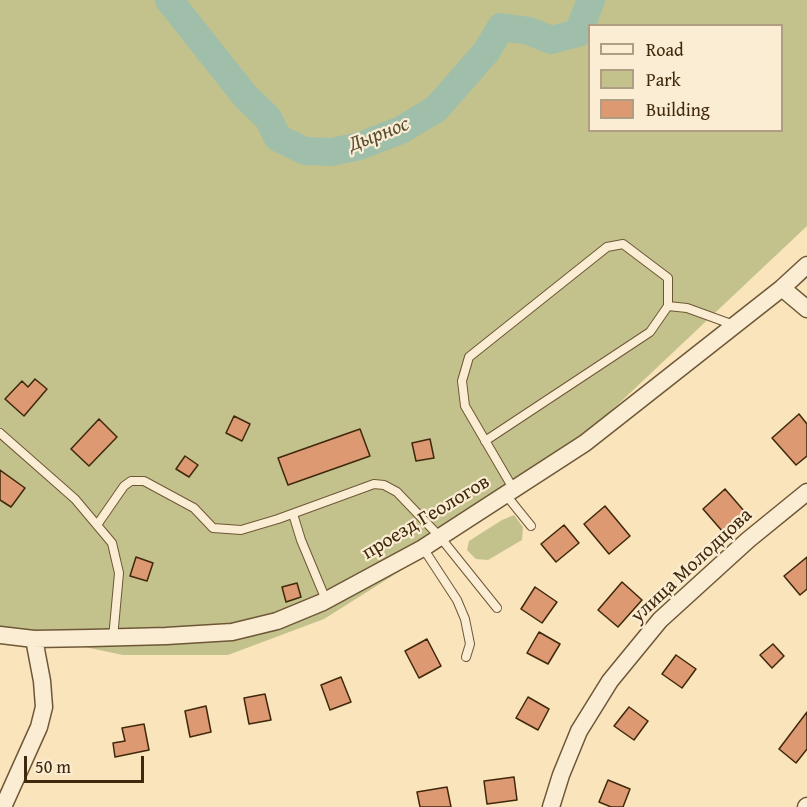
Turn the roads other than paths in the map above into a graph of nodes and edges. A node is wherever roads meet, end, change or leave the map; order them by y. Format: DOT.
graph roads {
  1 [pos="807,265"];
  2 [pos="782,288"];
  3 [pos="668,306"];
  4 [pos="807,309"];
  5 [pos="735,325"];
  6 [pos="0,433"];
  7 [pos="485,441"];
  8 [pos="807,492"];
  9 [pos="510,493"];
  10 [pos="293,514"];
  11 [pos="97,525"];
  12 [pos="531,526"];
  13 [pos="440,537"];
  14 [pos="423,548"];
  15 [pos="326,600"];
  16 [pos="496,608"];
  17 [pos="0,635"];
  18 [pos="113,638"];
  19 [pos="34,639"];
  20 [pos="466,657"];
  21 [pos="3,807"];
  22 [pos="551,807"];
  1 -- 2 [label="street, проезд Геологов"];
  2 -- 4 [label="street"];
  2 -- 5 [label="street, проезд Геологов"];
  3 -- 5 [label="lane"];
  3 -- 7 [label="lane"];
  3 -- 7 [label="lane"];
  5 -- 9 [label="street, проезд Геологов"];
  6 -- 11 [label="lane"];
  7 -- 9 [label="lane"];
  8 -- 22 [label="street, улица Молодцова"];
  9 -- 12 [label="lane"];
  9 -- 13 [label="street, проезд Геологов"];
  10 -- 11 [label="lane"];
  10 -- 13 [label="lane"];
  10 -- 15 [label="lane"];
  11 -- 18 [label="lane"];
  13 -- 14 [label="street, проезд Геологов"];
  13 -- 16 [label="lane"];
  14 -- 15 [label="street, проезд Геологов"];
  14 -- 20 [label="lane"];
  15 -- 18 [label="street, проезд Геологов"];
  17 -- 19 [label="street, проезд Геологов"];
  18 -- 19 [label="street, проезд Геологов"];
  19 -- 21 [label="street"];
}
